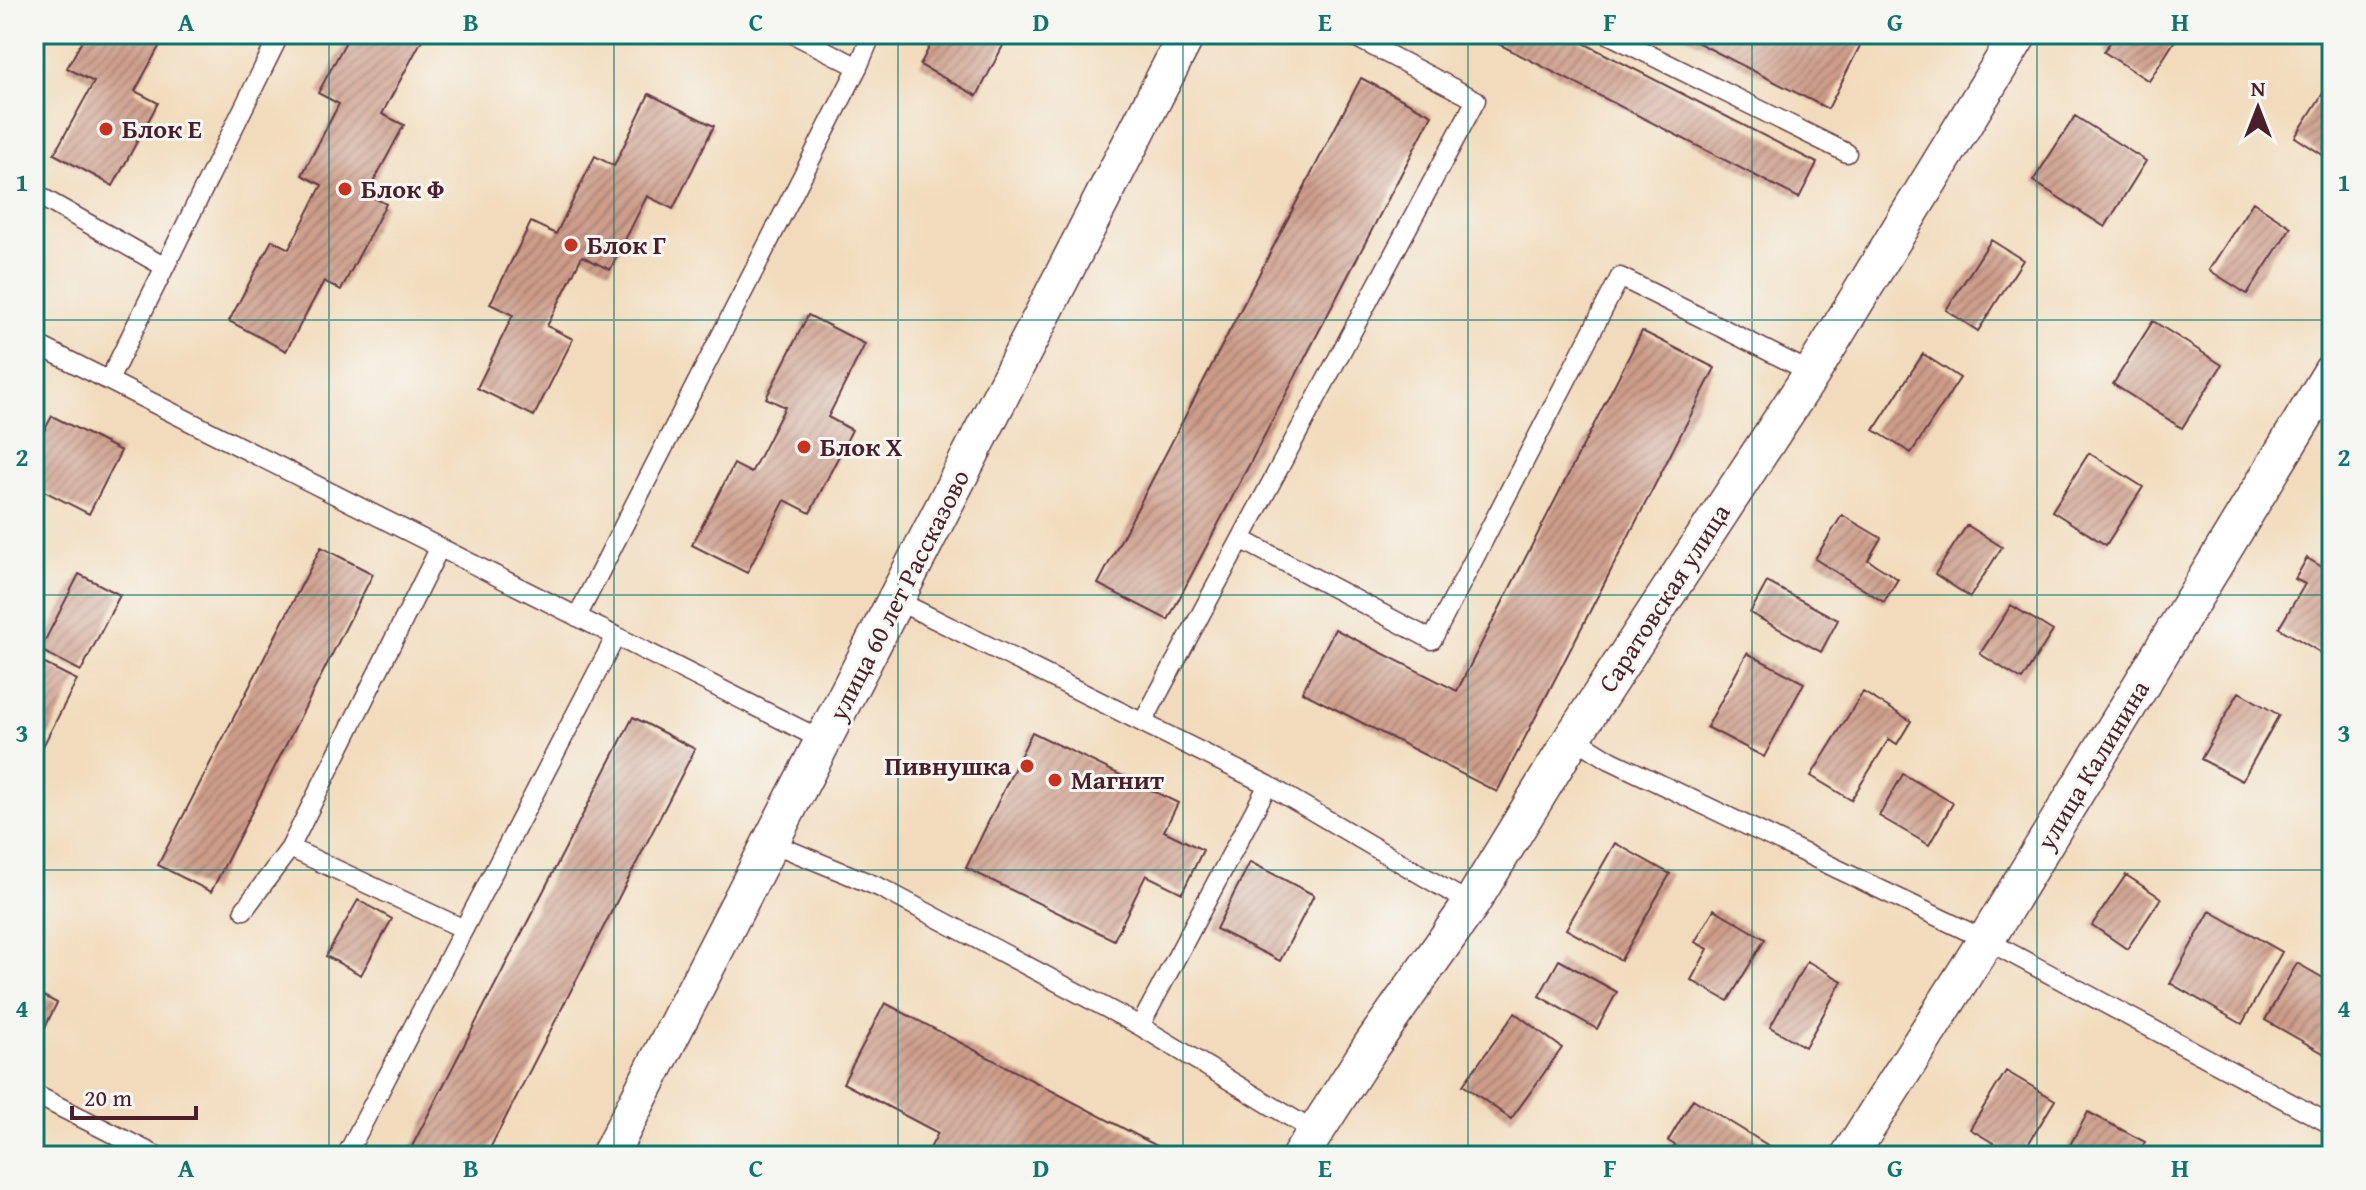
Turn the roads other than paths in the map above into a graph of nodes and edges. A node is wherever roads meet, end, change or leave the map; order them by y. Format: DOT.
graph roads {
  1 [pos="280,34"];
  2 [pos="793,34"];
  3 [pos="872,34"];
  4 [pos="1187,34"];
  5 [pos="1349,34"];
  6 [pos="1608,34"];
  7 [pos="2019,34"];
  8 [pos="858,67"];
  9 [pos="1847,153"];
  10 [pos="34,193"];
  11 [pos="165,267"];
  12 [pos="34,343"];
  13 [pos="2332,371"];
  14 [pos="1812,373"];
  15 [pos="109,380"];
  16 [pos="1241,539"];
  17 [pos="440,547"];
  18 [pos="896,600"];
  19 [pos="577,617"];
  20 [pos="616,636"];
  21 [pos="1143,722"];
  22 [pos="1573,737"];
  23 [pos="824,741"];
  24 [pos="1268,785"];
  25 [pos="772,843"];
  26 [pos="290,848"];
  27 [pos="1471,904"];
  28 [pos="244,910"];
  29 [pos="464,929"];
  30 [pos="1986,940"];
  31 [pos="1140,1026"];
  32 [pos="34,1094"];
  33 [pos="2332,1125"];
  34 [pos="1308,1144"];
  35 [pos="157,1156"];
  36 [pos="346,1156"];
  37 [pos="609,1156"];
  38 [pos="1849,1156"];
  1 -- 11 [label="lane"];
  2 -- 8 [label="lane"];
  3 -- 8 [label="lane"];
  4 -- 18 [label="street, улица 60 лет Рассказово"];
  5 -- 16 [label="lane"];
  6 -- 9 [label="lane"];
  7 -- 14 [label="street, Саратовская улица"];
  8 -- 19 [label="lane"];
  10 -- 11 [label="lane"];
  11 -- 15 [label="lane"];
  12 -- 15 [label="lane"];
  13 -- 30 [label="street, улица Калинина"];
  14 -- 16 [label="lane"];
  14 -- 22 [label="street, Саратовская улица"];
  15 -- 17 [label="lane"];
  16 -- 21 [label="lane"];
  17 -- 19 [label="lane"];
  17 -- 26 [label="lane"];
  18 -- 21 [label="lane"];
  18 -- 23 [label="street, улица 60 лет Рассказово"];
  19 -- 20 [label="lane"];
  20 -- 23 [label="lane"];
  20 -- 29 [label="lane"];
  21 -- 24 [label="lane"];
  22 -- 27 [label="street, Саратовская улица"];
  22 -- 30 [label="lane"];
  23 -- 25 [label="street, улица 60 лет Рассказово"];
  24 -- 27 [label="lane"];
  24 -- 31 [label="lane"];
  25 -- 31 [label="lane"];
  25 -- 37 [label="street, улица 60 лет Рассказово"];
  26 -- 28 [label="lane"];
  26 -- 29 [label="lane"];
  27 -- 34 [label="street, Саратовская улица"];
  29 -- 36 [label="lane"];
  30 -- 33 [label="lane"];
  30 -- 38 [label="street, улица Калинина"];
  31 -- 34 [label="lane"];
  32 -- 35 [label="lane"];
}
